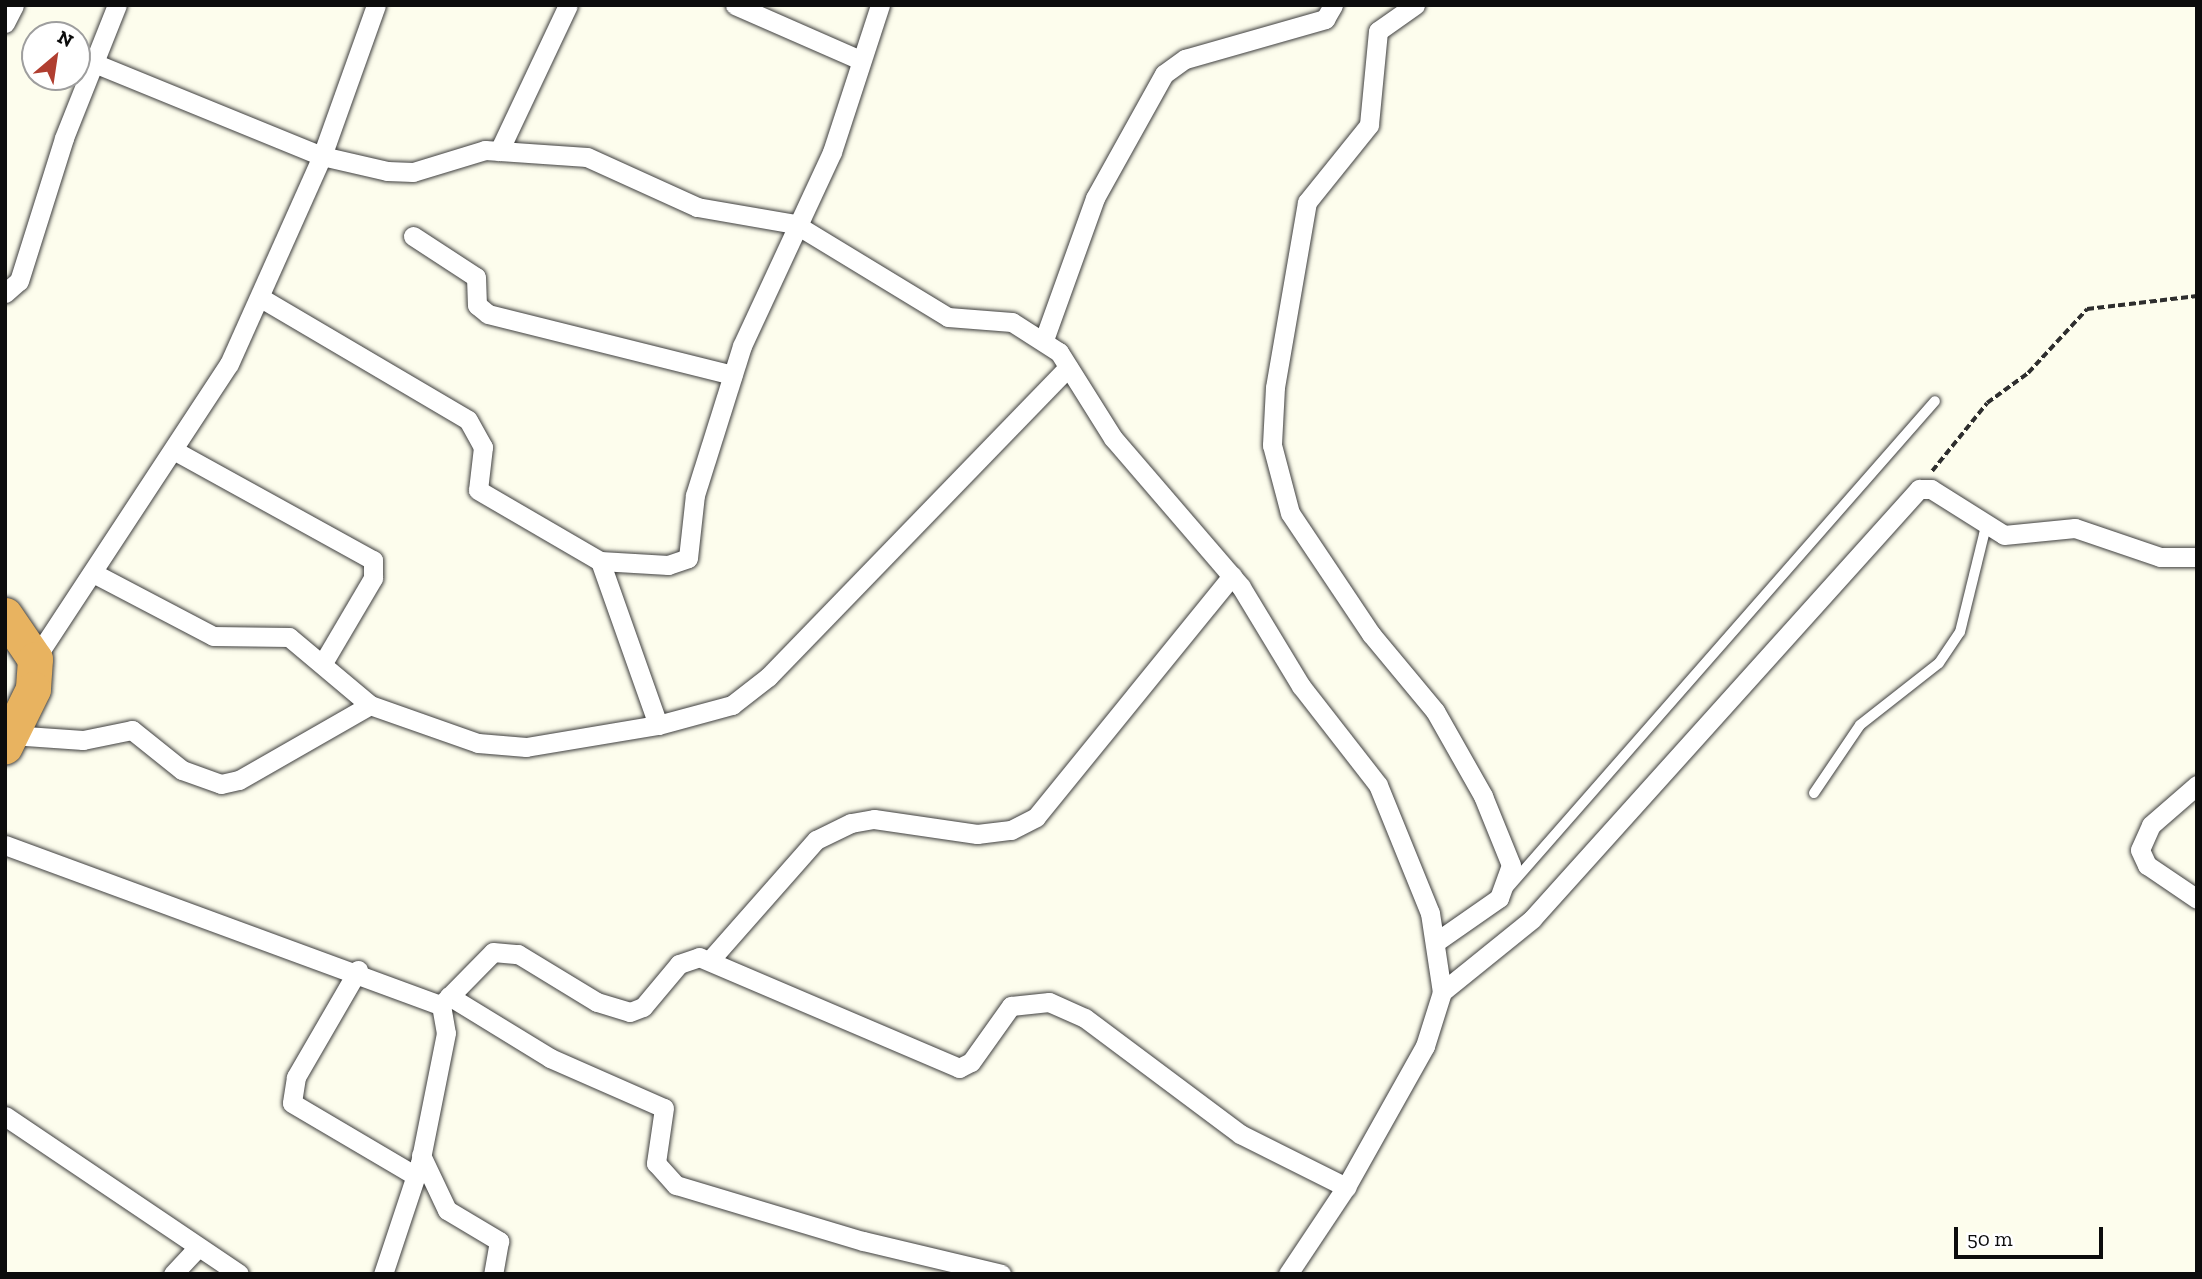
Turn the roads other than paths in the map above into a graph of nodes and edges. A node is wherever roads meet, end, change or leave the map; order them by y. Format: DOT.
graph roads {
  1 [pos="117,5"];
  2 [pos="376,5"];
  3 [pos="568,5"];
  4 [pos="735,5"];
  5 [pos="880,5"];
  6 [pos="1333,5"];
  7 [pos="1415,5"];
  8 [pos="860,60"];
  9 [pos="94,63"];
  10 [pos="499,151"];
  11 [pos="322,156"];
  12 [pos="794,224"];
  13 [pos="413,236"];
  14 [pos="5,293"];
  15 [pos="261,298"];
  16 [pos="1045,338"];
  17 [pos="1068,367"];
  18 [pos="733,375"];
  19 [pos="1935,401"];
  20 [pos="177,452"];
  21 [pos="1986,526"];
  22 [pos="2197,557"];
  23 [pos="600,561"];
  24 [pos="97,575"];
  25 [pos="1232,576"];
  26 [pos="5,615"];
  27 [pos="36,659"];
  28 [pos="323,663"];
  29 [pos="370,705"];
  30 [pos="658,724"];
  31 [pos="8,741"];
  32 [pos="2197,785"];
  33 [pos="1814,793"];
  34 [pos="5,845"];
  35 [pos="1499,898"];
  36 [pos="2197,900"];
  37 [pos="1436,942"];
  38 [pos="711,959"];
  39 [pos="358,970"];
  40 [pos="1442,992"];
  41 [pos="445,1001"];
  42 [pos="5,1116"];
  43 [pos="421,1155"];
  44 [pos="416,1176"];
  45 [pos="1346,1187"];
  46 [pos="198,1247"];
  47 [pos="173,1274"];
  48 [pos="239,1274"];
  49 [pos="383,1274"];
  50 [pos="493,1274"];
  51 [pos="1002,1274"];
  52 [pos="1287,1274"];
  1 -- 9 [label="street"];
  2 -- 11 [label="street"];
  3 -- 10 [label="street"];
  4 -- 8 [label="street"];
  5 -- 8 [label="street"];
  6 -- 16 [label="street"];
  7 -- 35 [label="street"];
  8 -- 12 [label="street"];
  9 -- 11 [label="street"];
  9 -- 14 [label="street"];
  10 -- 11 [label="street"];
  10 -- 12 [label="street"];
  11 -- 15 [label="street"];
  12 -- 16 [label="street"];
  12 -- 18 [label="street"];
  13 -- 18 [label="street"];
  15 -- 20 [label="street"];
  15 -- 23 [label="street"];
  16 -- 17 [label="street"];
  17 -- 25 [label="street"];
  17 -- 30 [label="street"];
  18 -- 23 [label="street"];
  19 -- 35 [label="lane"];
  20 -- 24 [label="street"];
  20 -- 28 [label="street"];
  21 -- 22 [label="street"];
  21 -- 33 [label="lane"];
  21 -- 40 [label="street"];
  23 -- 30 [label="street"];
  24 -- 27 [label="street"];
  24 -- 28 [label="street"];
  25 -- 37 [label="street"];
  25 -- 38 [label="street"];
  26 -- 27 [label="highway"];
  27 -- 31 [label="highway"];
  28 -- 29 [label="street"];
  29 -- 30 [label="street"];
  29 -- 31 [label="street"];
  32 -- 36 [label="street"];
  34 -- 39 [label="street"];
  35 -- 37 [label="street"];
  37 -- 40 [label="street"];
  38 -- 41 [label="street"];
  38 -- 45 [label="street"];
  39 -- 41 [label="street"];
  39 -- 44 [label="street"];
  40 -- 45 [label="street"];
  41 -- 43 [label="street"];
  41 -- 51 [label="street"];
  42 -- 46 [label="street"];
  43 -- 44 [label="street"];
  43 -- 50 [label="street"];
  44 -- 49 [label="street"];
  45 -- 52 [label="street"];
  46 -- 47 [label="street"];
  46 -- 48 [label="street"];
}
